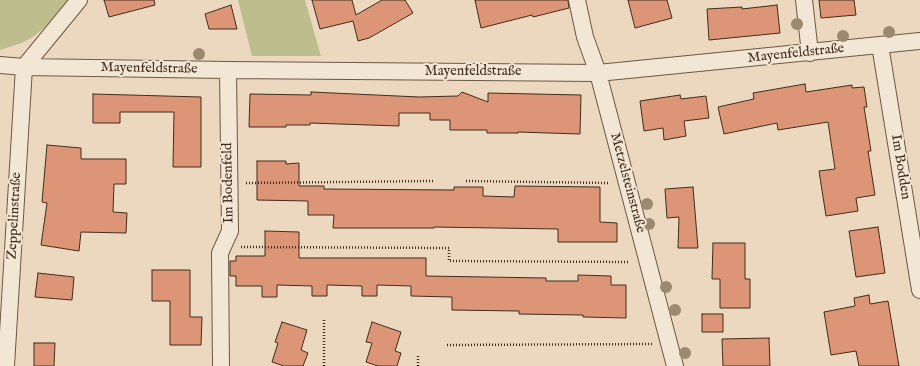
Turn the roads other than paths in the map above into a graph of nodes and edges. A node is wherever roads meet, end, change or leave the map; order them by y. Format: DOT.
graph roads {
  1 [pos="80,0"];
  2 [pos="577,0"];
  3 [pos="804,0"];
  4 [pos="920,41"];
  5 [pos="880,45"];
  6 [pos="810,53"];
  7 [pos="0,65"];
  8 [pos="24,67"];
  9 [pos="228,70"];
  10 [pos="598,73"];
  11 [pos="920,290"];
  12 [pos="6,366"];
  13 [pos="222,366"];
  14 [pos="675,366"];
  1 -- 8 [label="street"];
  2 -- 10 [label="street, Metzelsteinstraße"];
  3 -- 6 [label="street"];
  4 -- 5 [label="street, Mayenfeldstraße"];
  5 -- 6 [label="street, Mayenfeldstraße"];
  5 -- 11 [label="street, Im Bodden"];
  6 -- 10 [label="street, Mayenfeldstraße"];
  7 -- 8 [label="street, Mayenfeldstraße"];
  8 -- 9 [label="street, Mayenfeldstraße"];
  8 -- 12 [label="street, Zeppelinstraße"];
  9 -- 10 [label="street, Mayenfeldstraße"];
  9 -- 13 [label="street, Im Bodenfeld"];
  10 -- 14 [label="street, Metzelsteinstraße"];
}
